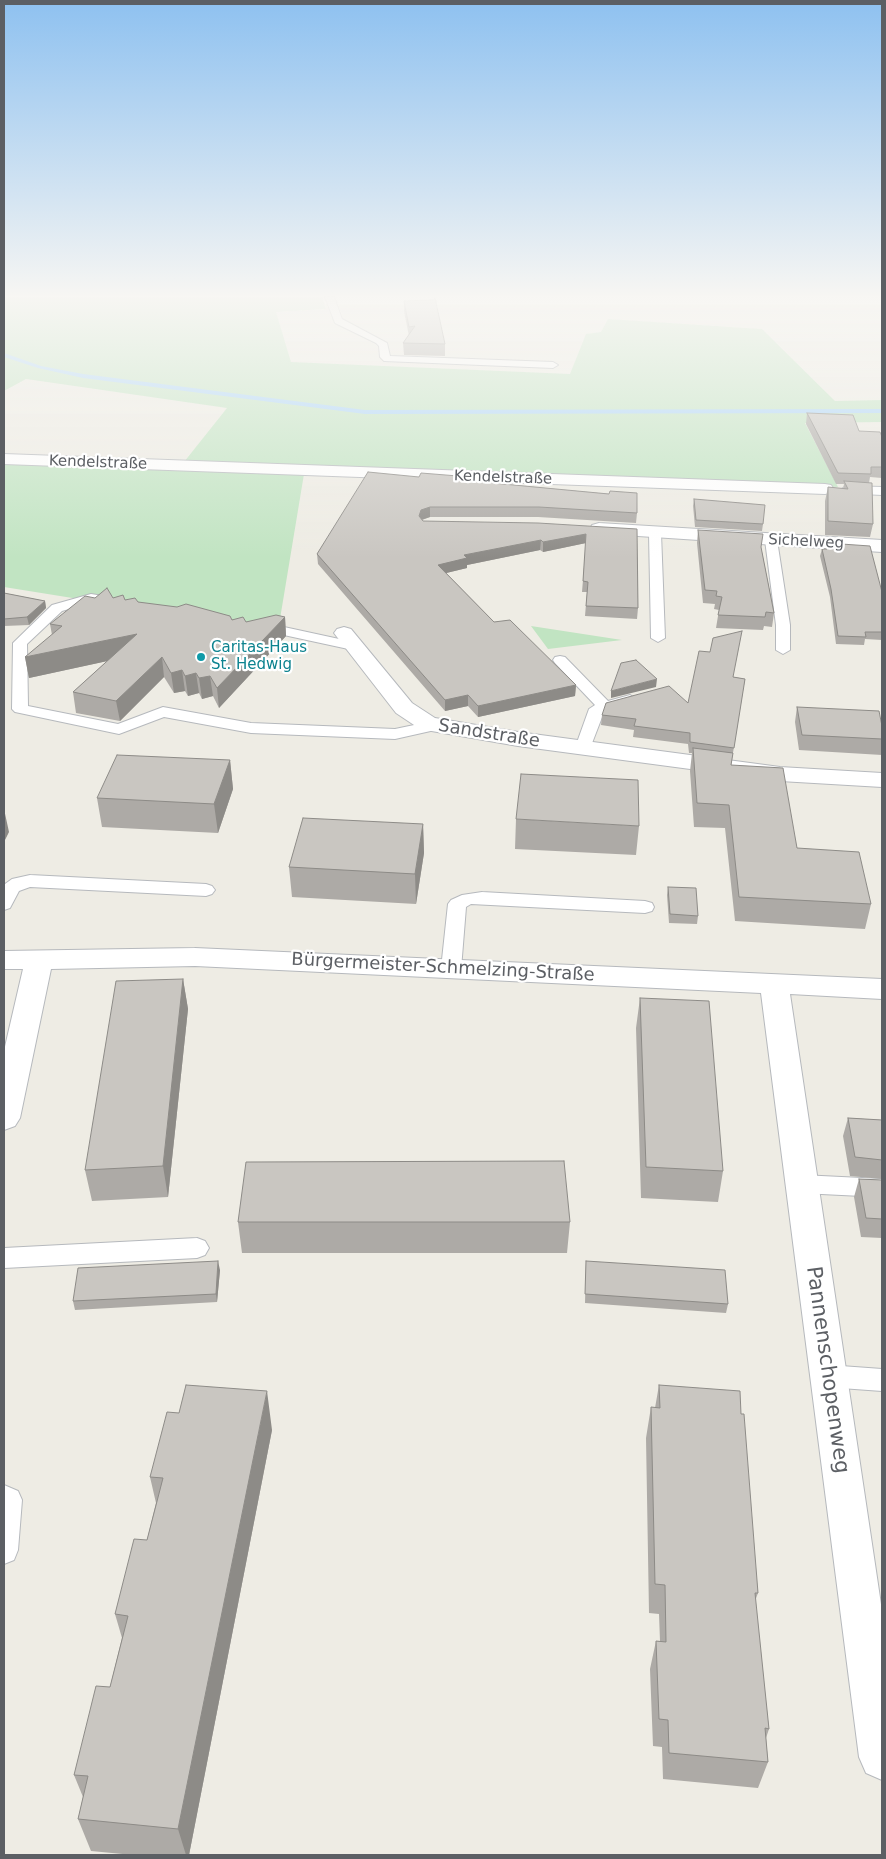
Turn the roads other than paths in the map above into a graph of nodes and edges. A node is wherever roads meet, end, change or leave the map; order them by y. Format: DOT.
graph roads {
  1 [pos="4,459"];
  2 [pos="825,489"];
  3 [pos="882,491"];
  4 [pos="577,528"];
  5 [pos="654,533"];
  6 [pos="771,540"];
  7 [pos="882,546"];
  8 [pos="122,603"];
  9 [pos="250,624"];
  10 [pos="658,638"];
  11 [pos="348,640"];
  12 [pos="783,650"];
  13 [pos="560,660"];
  14 [pos="649,696"];
  15 [pos="604,707"];
  16 [pos="438,726"];
  17 [pos="583,748"];
  18 [pos="881,785"];
  19 [pos="206,890"];
  20 [pos="4,904"];
  21 [pos="645,907"];
  22 [pos="39,959"];
  23 [pos="4,960"];
  24 [pos="451,969"];
  25 [pos="774,984"];
  26 [pos="882,989"];
  27 [pos="4,1118"];
  28 [pos="801,1184"];
  29 [pos="882,1188"];
  30 [pos="197,1248"];
  31 [pos="4,1258"];
  32 [pos="827,1376"];
  33 [pos="882,1380"];
  34 [pos="4,1498"];
  35 [pos="4,1550"];
  36 [pos="882,1757"];
  1 -- 2 [label="street, Kendelstraße"];
  2 -- 3 [label="lane, Kendelstraße"];
  4 -- 5 [label="street, Sichelweg"];
  5 -- 6 [label="street, Sichelweg"];
  5 -- 10 [label="lane"];
  6 -- 7 [label="street, Sichelweg"];
  6 -- 12 [label="lane"];
  8 -- 16 [label="lane"];
  9 -- 11 [label="lane"];
  11 -- 16 [label="street, Sandstraße"];
  13 -- 15 [label="lane"];
  14 -- 15 [label="lane"];
  15 -- 17 [label="lane"];
  16 -- 17 [label="street, Sandstraße"];
  17 -- 18 [label="street, Sandstraße"];
  19 -- 20 [label="lane"];
  21 -- 24 [label="lane"];
  22 -- 23 [label="street, Bürgermeister-Schmelzing-Straße"];
  22 -- 24 [label="street, Bürgermeister-Schmelzing-Straße"];
  22 -- 27 [label="street"];
  24 -- 25 [label="street, Bürgermeister-Schmelzing-Straße"];
  25 -- 26 [label="street, Bürgermeister-Schmelzing-Straße"];
  25 -- 28 [label="street, Pannenschopenweg"];
  28 -- 29 [label="lane"];
  28 -- 32 [label="street, Pannenschopenweg"];
  30 -- 31 [label="lane"];
  32 -- 33 [label="lane"];
  32 -- 36 [label="street, Pannenschopenweg"];
  34 -- 35 [label="lane"];
}
